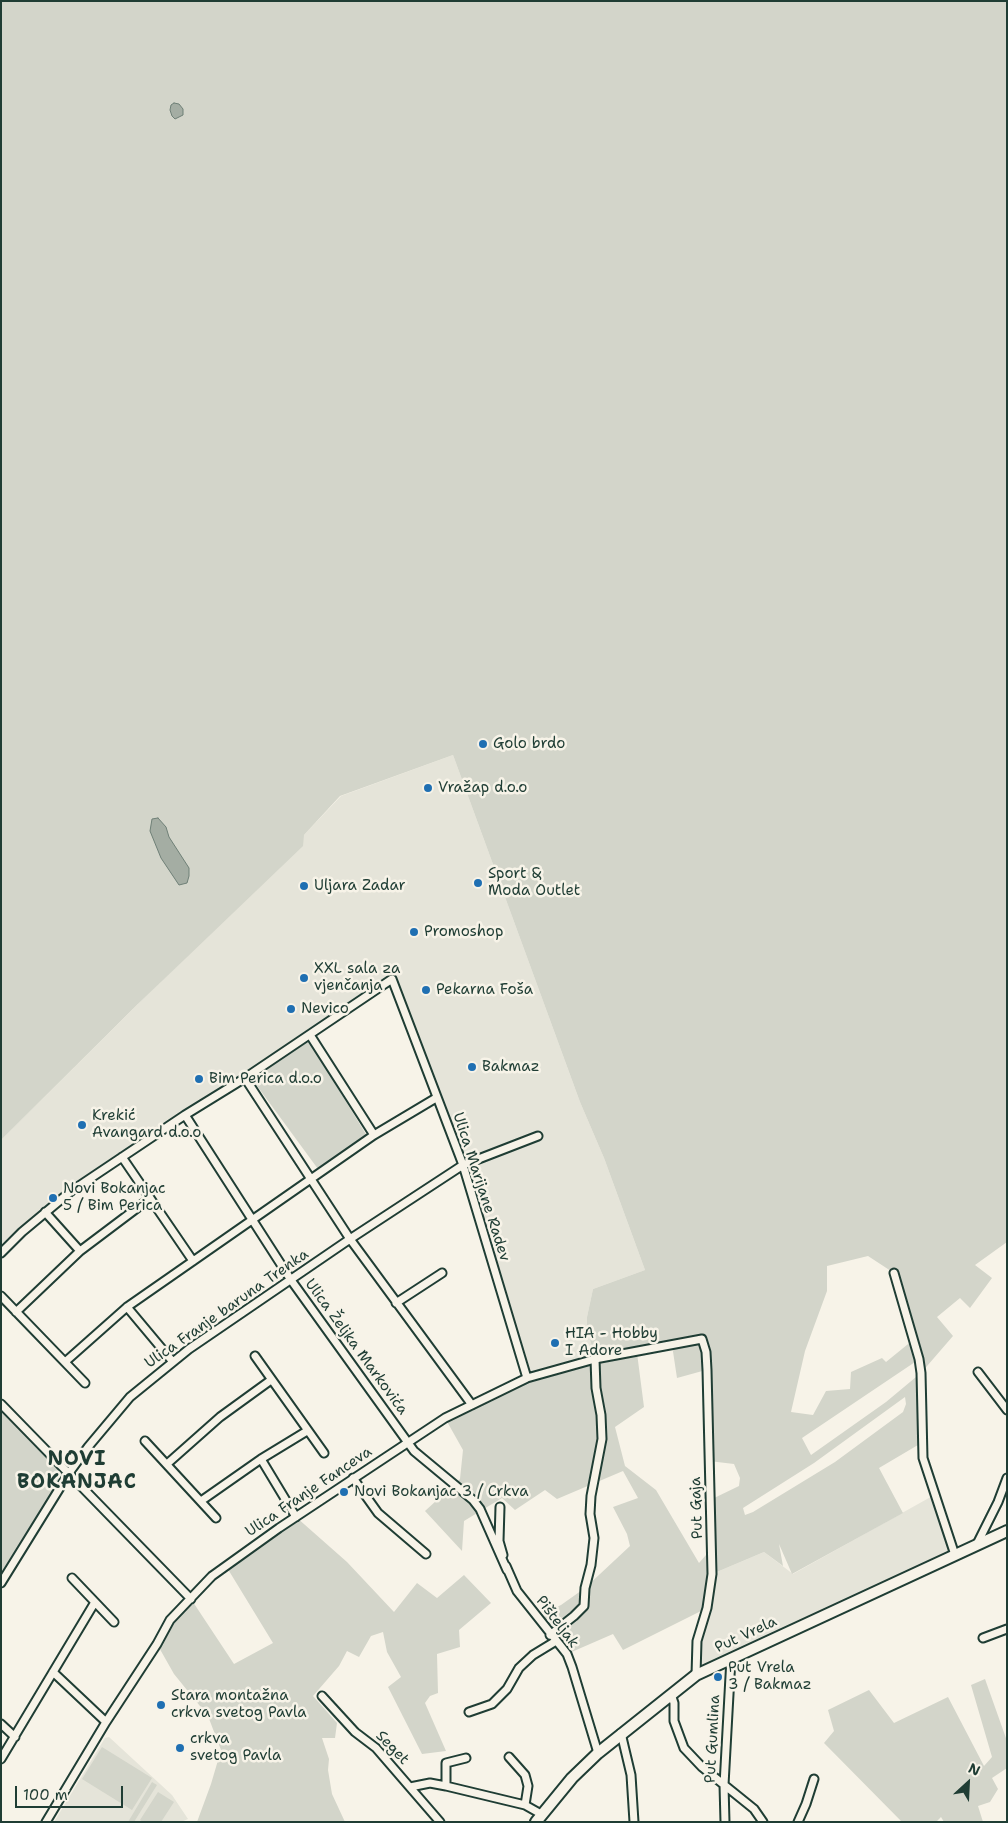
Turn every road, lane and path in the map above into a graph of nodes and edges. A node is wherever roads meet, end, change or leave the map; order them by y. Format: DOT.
graph roads {
  1 [pos="310,1035"];
  2 [pos="245,1078"];
  3 [pos="436,1098"];
  4 [pos="186,1115"];
  5 [pos="374,1135"];
  6 [pos="538,1136"];
  7 [pos="122,1157"];
  8 [pos="463,1165"];
  9 [pos="310,1179"];
  10 [pos="150,1199"];
  11 [pos="46,1212"];
  12 [pos="251,1220"];
  13 [pos="350,1239"];
  14 [pos="80,1251"];
  15 [pos="1,1252"];
  16 [pos="193,1261"];
  17 [pos="442,1273"];
  18 [pos="894,1273"];
  19 [pos="291,1280"];
  20 [pos="1,1296"];
  21 [pos="396,1303"];
  22 [pos="127,1307"];
  23 [pos="16,1312"];
  24 [pos="702,1339"];
  25 [pos="255,1356"];
  26 [pos="595,1359"];
  27 [pos="65,1362"];
  28 [pos="173,1362"];
  29 [pos="978,1372"];
  30 [pos="528,1378"];
  31 [pos="271,1380"];
  32 [pos="86,1383"];
  33 [pos="1,1404"];
  34 [pos="472,1405"];
  35 [pos="1007,1410"];
  36 [pos="307,1431"];
  37 [pos="145,1441"];
  38 [pos="408,1442"];
  39 [pos="324,1453"];
  40 [pos="261,1460"];
  41 [pos="167,1464"];
  42 [pos="69,1473"];
  43 [pos="353,1478"];
  44 [pos="1007,1478"];
  45 [pos="201,1501"];
  46 [pos="500,1507"];
  47 [pos="296,1516"];
  48 [pos="216,1518"];
  49 [pos="1007,1531"];
  50 [pos="977,1544"];
  51 [pos="426,1554"];
  52 [pos="955,1555"];
  53 [pos="507,1570"];
  54 [pos="72,1578"];
  55 [pos="1,1583"];
  56 [pos="191,1598"];
  57 [pos="95,1602"];
  58 [pos="114,1622"];
  59 [pos="1007,1629"];
  60 [pos="550,1635"];
  61 [pos="983,1638"];
  62 [pos="556,1641"];
  63 [pos="731,1658"];
  64 [pos="53,1672"];
  65 [pos="696,1674"];
  66 [pos="671,1694"];
  67 [pos="322,1696"];
  68 [pos="469,1712"];
  69 [pos="106,1722"];
  70 [pos="1,1724"];
  71 [pos="621,1733"];
  72 [pos="15,1737"];
  73 [pos="598,1753"];
  74 [pos="509,1757"];
  75 [pos="466,1758"];
  76 [pos="1,1760"];
  77 [pos="814,1779"];
  78 [pos="724,1785"];
  79 [pos="446,1786"];
  80 [pos="410,1787"];
  81 [pos="525,1806"];
  82 [pos="538,1818"];
  83 [pos="46,1822"];
  84 [pos="440,1822"];
  85 [pos="634,1822"];
  86 [pos="725,1822"];
  87 [pos="763,1822"];
  88 [pos="798,1822"];
  1 -- 2 [label="street"];
  1 -- 3 [label="street, Ulica Marijane Radev"];
  1 -- 5 [label="street"];
  2 -- 4 [label="street"];
  2 -- 9 [label="street"];
  3 -- 5 [label="street"];
  3 -- 8 [label="street, Ulica Marijane Radev"];
  4 -- 7 [label="street"];
  4 -- 12 [label="street, Ulica Željka Markovića"];
  5 -- 9 [label="street"];
  6 -- 8 [label="street, Ulica Franje baruna Trenka"];
  7 -- 10 [label="street"];
  7 -- 11 [label="street"];
  8 -- 13 [label="street, Ulica Franje baruna Trenka"];
  8 -- 30 [label="street, Ulica Marijane Radev"];
  9 -- 12 [label="street"];
  9 -- 13 [label="street"];
  10 -- 14 [label="street"];
  10 -- 16 [label="street"];
  11 -- 14 [label="street"];
  11 -- 15 [label="street"];
  12 -- 16 [label="street"];
  12 -- 19 [label="street, Ulica Željka Markovića"];
  13 -- 19 [label="street, Ulica Franje baruna Trenka"];
  13 -- 21 [label="street"];
  14 -- 23 [label="street"];
  16 -- 22 [label="street"];
  17 -- 21 [label="street"];
  18 -- 52 [label="street"];
  19 -- 28 [label="street, Ulica Franje baruna Trenka"];
  19 -- 38 [label="street, Ulica Željka Markovića"];
  20 -- 23 [label="street"];
  21 -- 34 [label="street"];
  22 -- 27 [label="street"];
  22 -- 28 [label="street"];
  23 -- 27 [label="street"];
  24 -- 26 [label="street, Ulica Franje Fanceva"];
  24 -- 65 [label="street, Put Gaja"];
  25 -- 31 [label="street"];
  26 -- 30 [label="street, Ulica Franje Fanceva"];
  26 -- 60 [label="street"];
  27 -- 32 [label="street"];
  28 -- 42 [label="street, Ulica Franje baruna Trenka"];
  29 -- 35 [label="street"];
  30 -- 34 [label="street, Ulica Franje Fanceva"];
  31 -- 36 [label="street"];
  31 -- 41 [label="street"];
  33 -- 42 [label="street"];
  34 -- 38 [label="street, Ulica Franje Fanceva"];
  36 -- 39 [label="street"];
  36 -- 40 [label="street"];
  37 -- 41 [label="street"];
  38 -- 43 [label="street, Ulica Franje Fanceva"];
  38 -- 53 [label="street, Ulica Željka Markovića"];
  40 -- 45 [label="street"];
  40 -- 47 [label="street"];
  41 -- 45 [label="street"];
  42 -- 55 [label="street, Ulica Franje baruna Trenka"];
  42 -- 56 [label="street"];
  43 -- 47 [label="street, Ulica Franje Fanceva"];
  43 -- 51 [label="street"];
  44 -- 50 [label="street"];
  45 -- 48 [label="street"];
  46 -- 53 [label="street, Pišteljak"];
  47 -- 56 [label="street, Ulica Franje Fanceva"];
  49 -- 50 [label="main road, Put Vrela"];
  50 -- 52 [label="main road, Put Vrela"];
  52 -- 63 [label="main road, Put Vrela"];
  53 -- 60 [label="street, Pišteljak"];
  54 -- 57 [label="street"];
  56 -- 69 [label="street, Ulica Franje Fanceva"];
  57 -- 58 [label="street"];
  57 -- 64 [label="street"];
  59 -- 61 [label="street"];
  60 -- 62 [label="street, Pišteljak"];
  62 -- 68 [label="street"];
  62 -- 73 [label="street, Pišteljak"];
  63 -- 65 [label="main road, Put Vrela"];
  63 -- 78 [label="street, Put Gumlina"];
  64 -- 69 [label="street"];
  64 -- 72 [label="street"];
  65 -- 66 [label="main road, Put Vrela"];
  66 -- 71 [label="main road, Put Vrela"];
  66 -- 78 [label="street"];
  67 -- 80 [label="street, Seget"];
  69 -- 83 [label="street, Ulica Franje Fanceva"];
  70 -- 72 [label="street"];
  71 -- 73 [label="main road, Put Vrela"];
  71 -- 85 [label="street"];
  72 -- 76 [label="street"];
  73 -- 82 [label="main road, Put Vrela"];
  74 -- 81 [label="street"];
  75 -- 79 [label="street"];
  77 -- 88 [label="street"];
  78 -- 86 [label="street, Put Gumlina"];
  78 -- 87 [label="street"];
  79 -- 80 [label="street"];
  79 -- 81 [label="street"];
  80 -- 84 [label="street, Seget"];
  81 -- 82 [label="street"];
}
